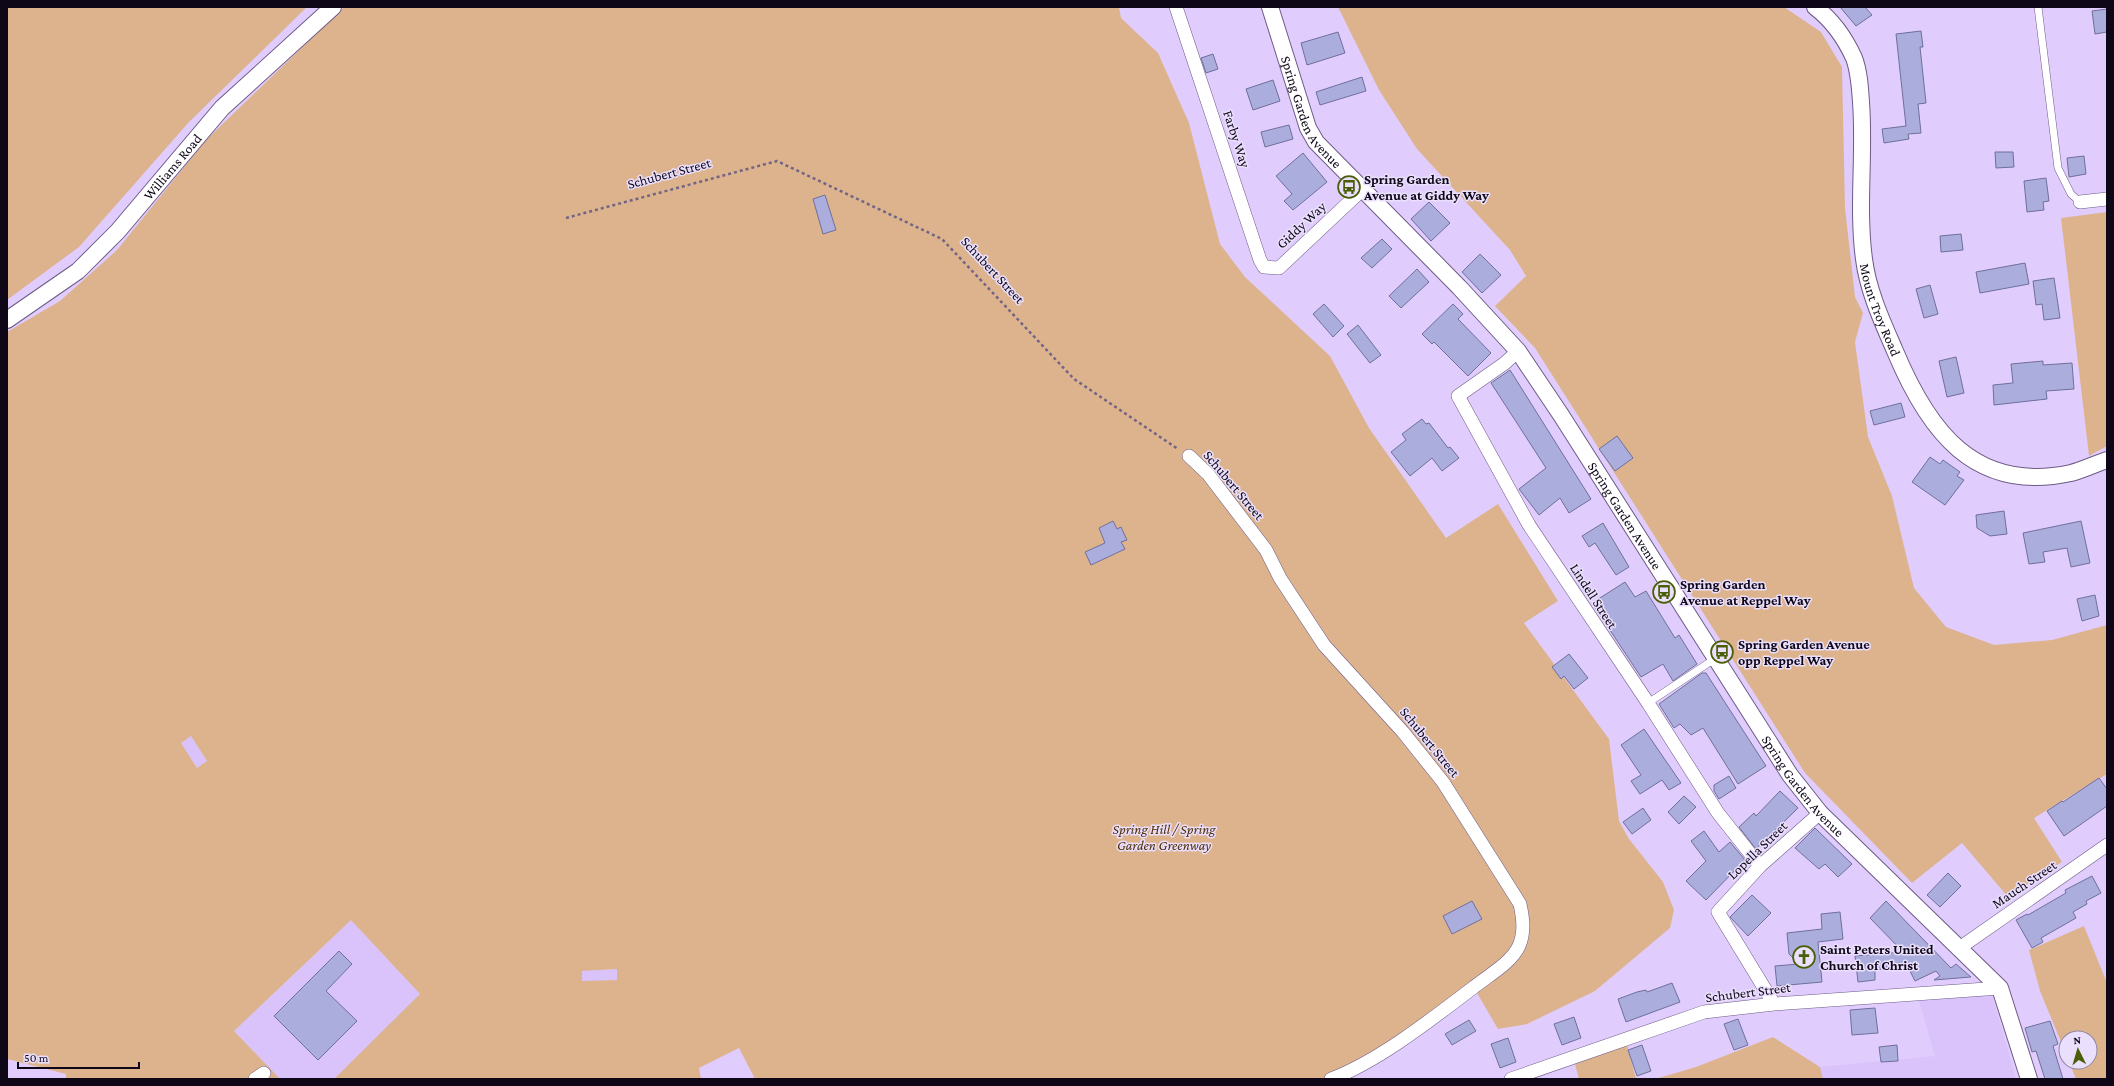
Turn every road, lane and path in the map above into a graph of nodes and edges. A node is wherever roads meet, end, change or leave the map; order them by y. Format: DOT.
graph roads {
  1 [pos="333,7"];
  2 [pos="1176,7"];
  3 [pos="1270,7"];
  4 [pos="1816,7"];
  5 [pos="2038,7"];
  6 [pos="1363,189"];
  7 [pos="2107,199"];
  8 [pos="2080,202"];
  9 [pos="566,218"];
  10 [pos="1279,268"];
  11 [pos="7,320"];
  12 [pos="1518,351"];
  13 [pos="1189,456"];
  14 [pos="2107,460"];
  15 [pos="1716,658"];
  16 [pos="1648,703"];
  17 [pos="1820,812"];
  18 [pos="2107,845"];
  19 [pos="1760,866"];
  20 [pos="1958,949"];
  21 [pos="2000,988"];
  22 [pos="1774,1004"];
  23 [pos="1331,1079"];
  24 [pos="1511,1079"];
  25 [pos="2029,1079"];
  1 -- 11 [label="street, Williams Road"];
  2 -- 10 [label="street, Farby Way"];
  3 -- 6 [label="street, Spring Garden Avenue"];
  4 -- 14 [label="street, Mount Troy Road"];
  5 -- 8 [label="lane"];
  6 -- 10 [label="street, Giddy Way"];
  6 -- 12 [label="street, Spring Garden Avenue"];
  7 -- 8 [label="street"];
  9 -- 13 [label="path, Schubert Street"];
  12 -- 15 [label="street, Spring Garden Avenue"];
  12 -- 16 [label="street, Lindell Street"];
  13 -- 23 [label="street, Schubert Street"];
  15 -- 16 [label="lane"];
  15 -- 17 [label="street, Spring Garden Avenue"];
  16 -- 19 [label="street, Lindell Street"];
  17 -- 19 [label="street, Lopella Street"];
  17 -- 20 [label="street, Spring Garden Avenue"];
  18 -- 20 [label="street, Mauch Street"];
  19 -- 22 [label="street, Lopella Street"];
  20 -- 21 [label="street, Spring Garden Avenue"];
  21 -- 22 [label="street, Schubert Street"];
  21 -- 25 [label="street, Spring Garden Avenue"];
  22 -- 24 [label="street, Schubert Street"];
}
